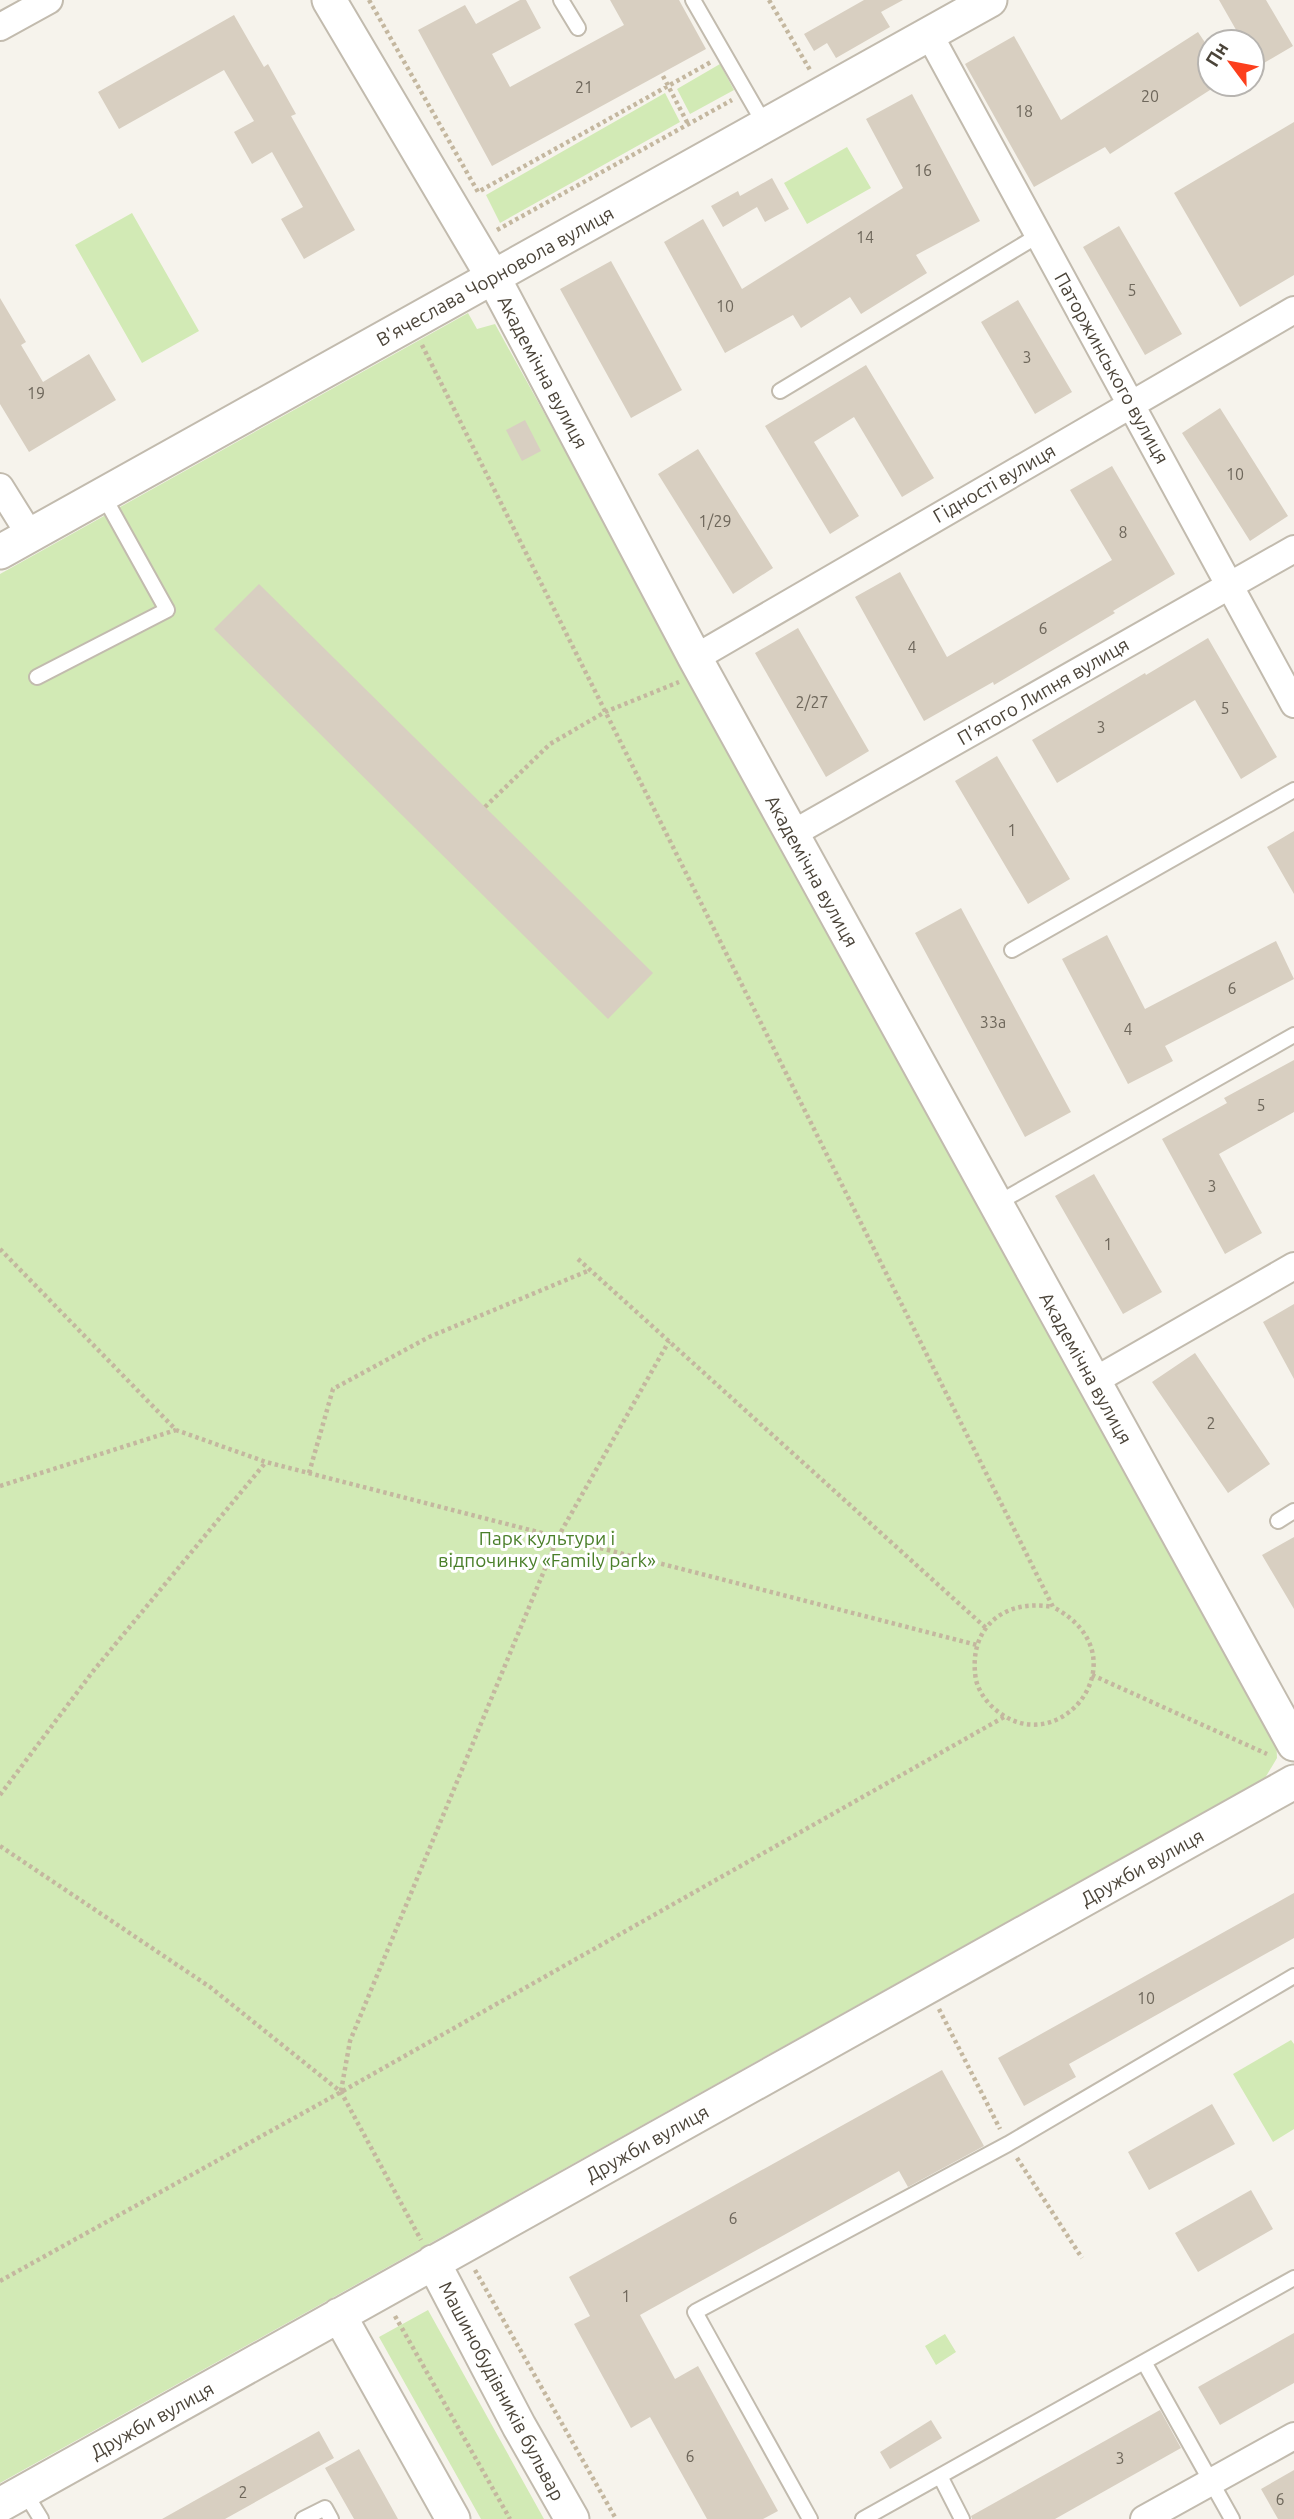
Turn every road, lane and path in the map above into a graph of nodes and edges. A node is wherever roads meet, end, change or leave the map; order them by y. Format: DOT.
graph roads {
  1 [pos="49,0"];
  2 [pos="329,0"];
  3 [pos="369,0"];
  4 [pos="561,0"];
  5 [pos="692,0"];
  6 [pos="769,0"];
  7 [pos="990,0"];
  8 [pos="0,27"];
  9 [pos="578,28"];
  10 [pos="929,34"];
  11 [pos="724,55"];
  12 [pos="663,76"];
  13 [pos="668,86"];
  14 [pos="746,92"];
  15 [pos="823,92"];
  16 [pos="688,124"];
  17 [pos="765,125"];
  18 [pos="497,230"];
  19 [pos="1039,235"];
  20 [pos="492,277"];
  21 [pos="1294,310"];
  22 [pos="411,323"];
  23 [pos="780,391"];
  24 [pos="1131,403"];
  25 [pos="0,487"];
  26 [pos="103,495"];
  27 [pos="30,535"];
  28 [pos="1294,549"];
  29 [pos="0,552"];
  30 [pos="1230,584"];
  31 [pos="699,666"];
  32 [pos="37,677"];
  33 [pos="1294,704"];
  34 [pos="606,712"];
  35 [pos="1294,790"];
  36 [pos="485,807"];
  37 [pos="792,834"];
  38 [pos="1012,950"];
  39 [pos="1294,1035"];
  40 [pos="996,1204"];
  41 [pos="0,1249"];
  42 [pos="578,1259"];
  43 [pos="1294,1266"];
  44 [pos="590,1270"];
  45 [pos="669,1342"];
  46 [pos="1094,1381"];
  47 [pos="176,1430"];
  48 [pos="266,1462"];
  49 [pos="309,1473"];
  50 [pos="0,1486"];
  51 [pos="1294,1511"];
  52 [pos="1278,1521"];
  53 [pos="558,1537"];
  54 [pos="1053,1607"];
  55 [pos="986,1628"];
  56 [pos="977,1645"];
  57 [pos="1092,1675"];
  58 [pos="1004,1717"];
  59 [pos="1288,1761"];
  60 [pos="0,1795"];
  61 [pos="0,1846"];
  62 [pos="1294,1976"];
  63 [pos="341,2092"];
  64 [pos="462,2246"];
  65 [pos="433,2262"];
  66 [pos="1294,2278"];
  67 [pos="0,2281"];
  68 [pos="381,2292"];
  69 [pos="339,2315"];
  70 [pos="1144,2361"];
  71 [pos="1294,2436"];
  72 [pos="940,2476"];
  73 [pos="1211,2482"];
  74 [pos="12,2498"];
  75 [pos="41,2519"];
  76 [pos="303,2519"];
  77 [pos="331,2519"];
  78 [pos="453,2519"];
  79 [pos="510,2519"];
  80 [pos="572,2519"];
  81 [pos="615,2519"];
  82 [pos="810,2519"];
  83 [pos="863,2519"];
  84 [pos="962,2519"];
  85 [pos="1144,2519"];
  86 [pos="1231,2519"];
  1 -- 8 [label="street"];
  2 -- 20 [label="street, Академічна вулиця"];
  3 -- 13 [label="path"];
  4 -- 9 [label="lane"];
  5 -- 11 [label="lane"];
  6 -- 15 [label="path"];
  7 -- 10 [label="street, В'ячеслава Чорновола вулиця"];
  10 -- 15 [label="street, В'ячеслава Чорновола вулиця"];
  10 -- 19 [label="street, Паторжинського вулиця"];
  11 -- 13 [label="path"];
  11 -- 14 [label="lane"];
  12 -- 13 [label="path"];
  13 -- 16 [label="path"];
  14 -- 16 [label="path"];
  14 -- 17 [label="lane"];
  15 -- 17 [label="street, В'ячеслава Чорновола вулиця"];
  16 -- 18 [label="path"];
  17 -- 20 [label="street, В'ячеслава Чорновола вулиця"];
  19 -- 23 [label="lane"];
  19 -- 24 [label="street, Паторжинського вулиця"];
  20 -- 22 [label="street, В'ячеслава Чорновола вулиця"];
  20 -- 31 [label="street, Академічна вулиця"];
  21 -- 24 [label="street, Гідності вулиця"];
  22 -- 26 [label="street, В'ячеслава Чорновола вулиця"];
  22 -- 34 [label="path"];
  24 -- 30 [label="street, Паторжинського вулиця"];
  24 -- 31 [label="street, Гідності вулиця"];
  25 -- 27 [label="street"];
  26 -- 27 [label="street, В'ячеслава Чорновола вулиця"];
  26 -- 32 [label="lane"];
  27 -- 29 [label="street, В'ячеслава Чорновола вулиця"];
  28 -- 30 [label="street, П’ятого Липня вулиця"];
  30 -- 33 [label="street, Паторжинського вулиця"];
  30 -- 37 [label="street, П’ятого Липня вулиця"];
  31 -- 34 [label="path"];
  31 -- 37 [label="street, Академічна вулиця"];
  34 -- 36 [label="path"];
  34 -- 54 [label="path"];
  35 -- 38 [label="lane"];
  37 -- 40 [label="street, Академічна вулиця"];
  39 -- 40 [label="lane"];
  40 -- 46 [label="street, Академічна вулиця"];
  41 -- 47 [label="path"];
  42 -- 44 [label="path"];
  43 -- 46 [label="street"];
  44 -- 45 [label="path"];
  44 -- 49 [label="path"];
  45 -- 53 [label="path"];
  45 -- 55 [label="path"];
  46 -- 59 [label="street, Академічна вулиця"];
  47 -- 48 [label="path"];
  47 -- 50 [label="path"];
  48 -- 49 [label="path"];
  48 -- 60 [label="path"];
  49 -- 53 [label="path"];
  51 -- 52 [label="lane"];
  53 -- 56 [label="path"];
  53 -- 63 [label="path"];
  54 -- 55 [label="path"];
  54 -- 57 [label="path"];
  55 -- 56 [label="path"];
  56 -- 58 [label="path"];
  57 -- 58 [label="path"];
  57 -- 59 [label="path"];
  58 -- 63 [label="path"];
  59 -- 64 [label="street, Дружби вулиця"];
  61 -- 63 [label="path"];
  62 -- 82 [label="lane"];
  63 -- 65 [label="path"];
  63 -- 67 [label="path"];
  64 -- 65 [label="street, Дружби вулиця"];
  64 -- 81 [label="path"];
  65 -- 68 [label="street, Дружби вулиця"];
  65 -- 80 [label="street, Машинобудівників бульвар"];
  66 -- 70 [label="lane"];
  68 -- 69 [label="street, Дружби вулиця"];
  68 -- 79 [label="path"];
  69 -- 74 [label="street, Дружби вулиця"];
  69 -- 78 [label="street"];
  70 -- 72 [label="lane"];
  70 -- 73 [label="lane"];
  71 -- 73 [label="street"];
  72 -- 83 [label="lane"];
  72 -- 84 [label="lane"];
  73 -- 85 [label="street"];
  73 -- 86 [label="lane"];
  74 -- 75 [label="lane"];
  76 -- 77 [label="lane"];
}
